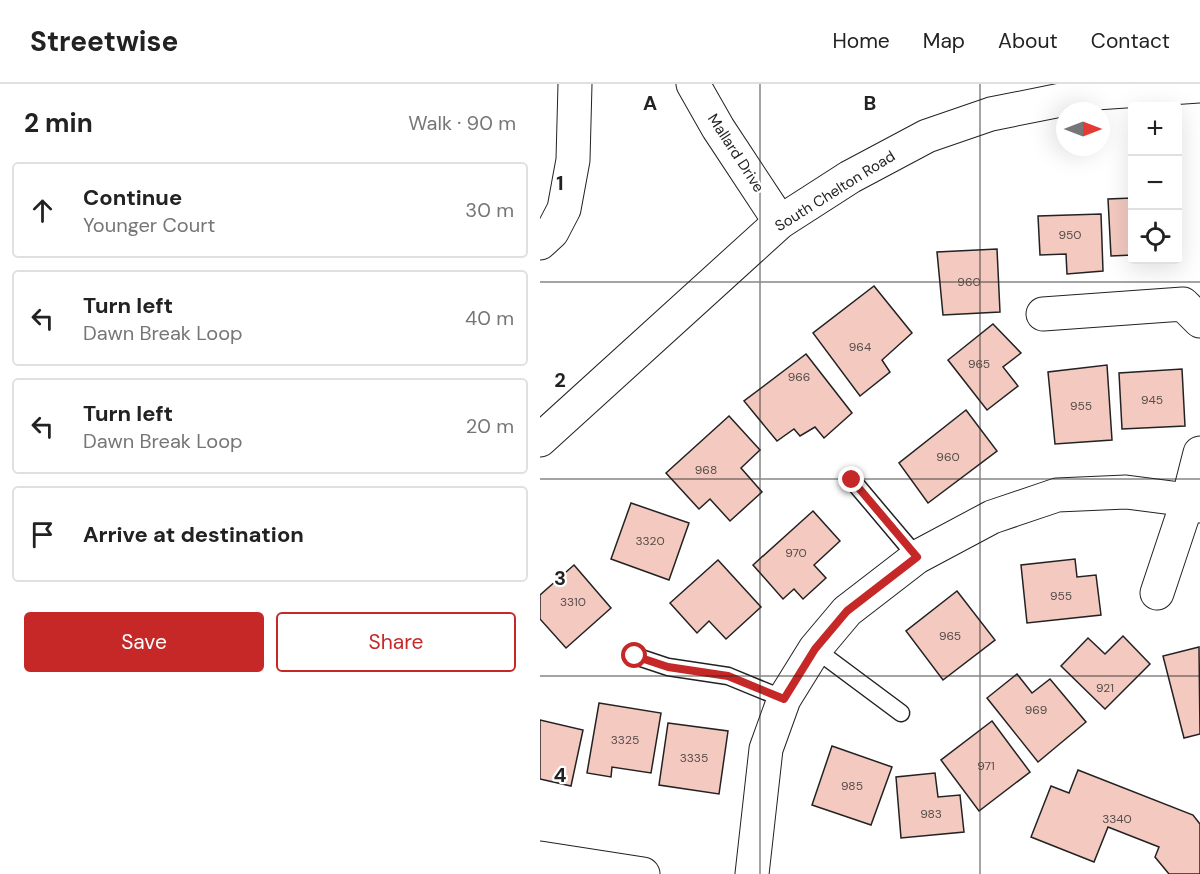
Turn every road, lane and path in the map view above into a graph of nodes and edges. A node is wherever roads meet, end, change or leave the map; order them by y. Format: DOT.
graph roads {
  1 [pos="575,84"];
  2 [pos="693,84"];
  3 [pos="1200,86"];
  4 [pos="1095,89"];
  5 [pos="780,222"];
  6 [pos="540,243"];
  7 [pos="1043,314"];
  8 [pos="1200,321"];
  9 [pos="540,440"];
  10 [pos="1200,453"];
  11 [pos="852,480"];
  12 [pos="1194,503"];
  13 [pos="917,557"];
  14 [pos="1157,594"];
  15 [pos="815,649"];
  16 [pos="635,656"];
  17 [pos="784,699"];
  18 [pos="901,713"];
  19 [pos="540,858"];
  20 [pos="643,874"];
  21 [pos="752,874"];
  1 -- 6 [label="street"];
  2 -- 5 [label="street, Mallard Drive"];
  3 -- 4 [label="street, South Chelton Road"];
  4 -- 5 [label="street, South Chelton Road"];
  5 -- 9 [label="street, South Chelton Road"];
  7 -- 8 [label="street"];
  10 -- 12 [label="street"];
  11 -- 13 [label="lane"];
  12 -- 13 [label="street"];
  12 -- 14 [label="street"];
  13 -- 15 [label="street"];
  15 -- 17 [label="street"];
  15 -- 18 [label="lane"];
  16 -- 17 [label="lane"];
  17 -- 21 [label="street"];
  19 -- 20 [label="street"];
}
